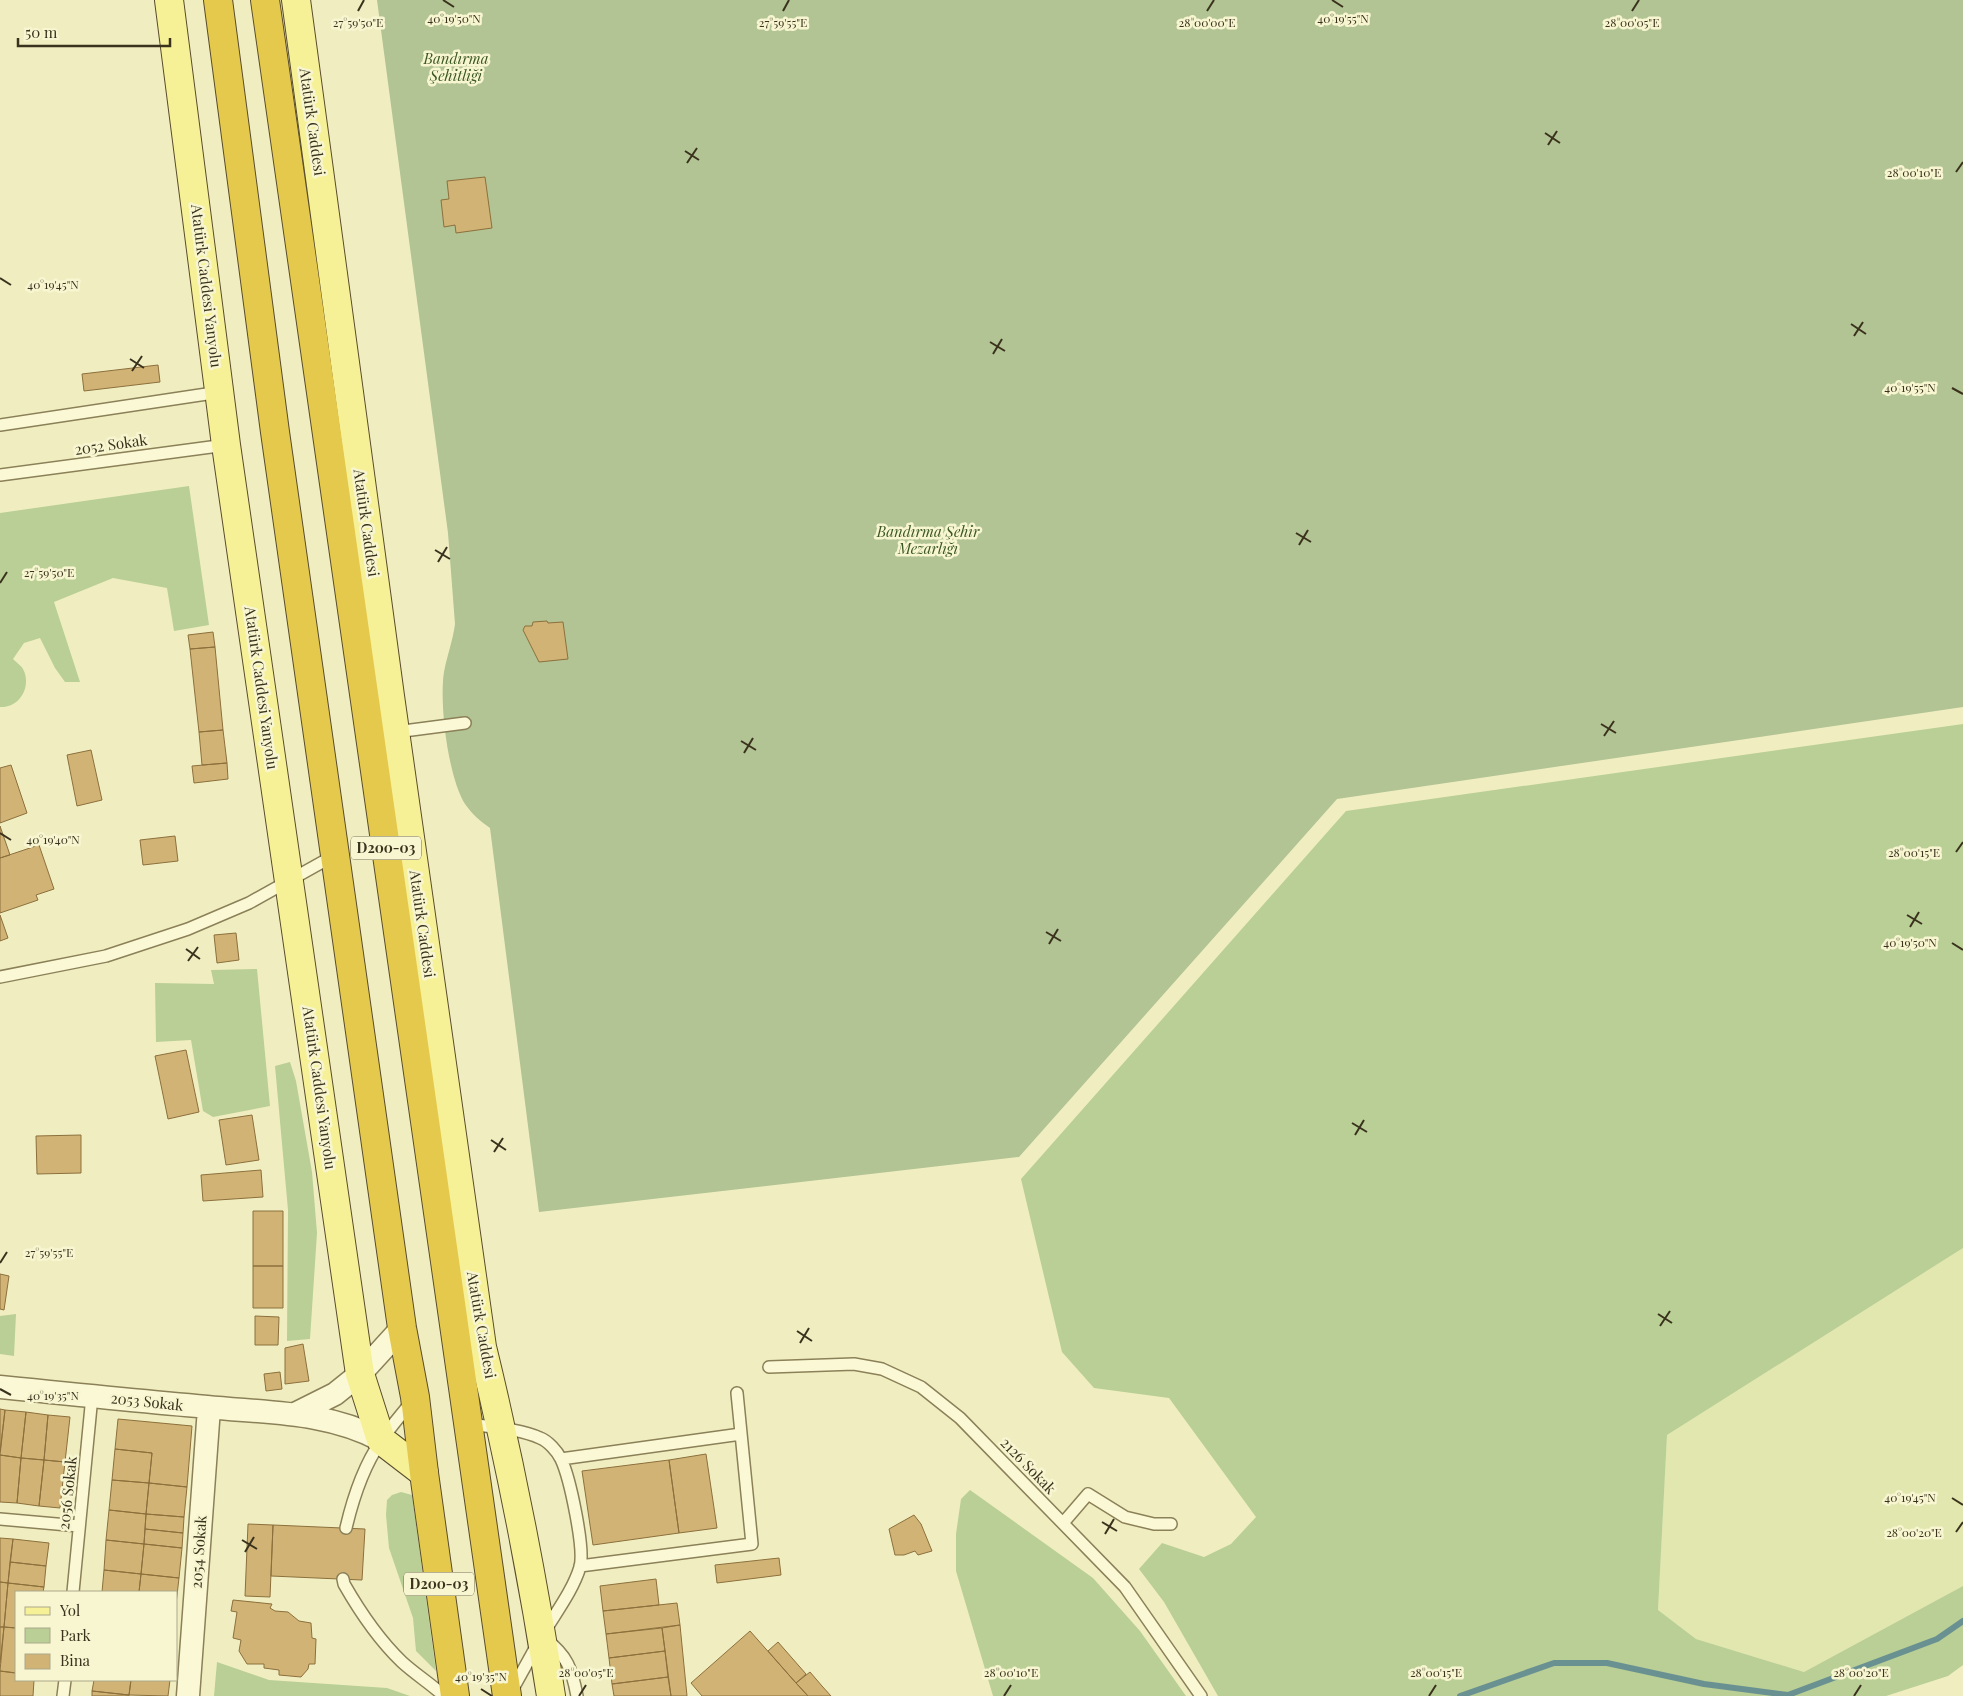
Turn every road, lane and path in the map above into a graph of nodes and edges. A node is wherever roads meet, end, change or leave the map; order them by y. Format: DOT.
graph roads {
  1 [pos="169,0"];
  2 [pos="218,0"];
  3 [pos="265,0"];
  4 [pos="296,0"];
  5 [pos="220,392"];
  6 [pos="0,425"];
  7 [pos="226,445"];
  8 [pos="0,475"];
  9 [pos="465,723"];
  10 [pos="396,732"];
  11 [pos="335,854"];
  12 [pos="288,880"];
  13 [pos="0,977"];
  14 [pos="402,1328"];
  15 [pos="769,1367"];
  16 [pos="360,1374"];
  17 [pos="0,1387"];
  18 [pos="737,1393"];
  19 [pos="92,1396"];
  20 [pos="415,1397"];
  21 [pos="209,1408"];
  22 [pos="295,1414"];
  23 [pos="468,1424"];
  24 [pos="502,1428"];
  25 [pos="741,1434"];
  26 [pos="381,1440"];
  27 [pos="561,1459"];
  28 [pos="424,1472"];
  29 [pos="0,1519"];
  30 [pos="1063,1523"];
  31 [pos="1170,1524"];
  32 [pos="79,1526"];
  33 [pos="346,1528"];
  34 [pos="580,1566"];
  35 [pos="343,1579"];
  36 [pos="73,1591"];
  37 [pos="542,1637"];
  38 [pos="65,1681"];
  39 [pos="63,1696"];
  40 [pos="188,1696"];
  41 [pos="444,1696"];
  42 [pos="455,1696"];
  43 [pos="508,1696"];
  44 [pos="551,1696"];
  45 [pos="577,1696"];
  46 [pos="1201,1696"];
  1 -- 5 [label="main road, Atatürk Caddesi Yanyolu"];
  2 -- 11 [label="highway, D200-03"];
  3 -- 23 [label="highway, Atatürk Caddesi / D200-03"];
  4 -- 10 [label="main road, Atatürk Caddesi"];
  5 -- 6 [label="lane"];
  5 -- 7 [label="main road, Atatürk Caddesi Yanyolu"];
  7 -- 8 [label="lane, 2052 Sokak"];
  7 -- 12 [label="main road, Atatürk Caddesi Yanyolu"];
  9 -- 10 [label="lane"];
  10 -- 24 [label="main road, Atatürk Caddesi"];
  11 -- 12 [label="lane"];
  11 -- 14 [label="highway, D200-03"];
  12 -- 13 [label="lane"];
  12 -- 16 [label="main road, Atatürk Caddesi Yanyolu"];
  14 -- 16 [label="street"];
  14 -- 20 [label="highway, D200-03"];
  15 -- 30 [label="lane, 2126 Sokak"];
  16 -- 22 [label="street"];
  16 -- 26 [label="main road, Atatürk Caddesi Yanyolu"];
  17 -- 19 [label="street, 2053 Sokak"];
  18 -- 25 [label="lane"];
  19 -- 21 [label="street, 2053 Sokak"];
  19 -- 32 [label="lane, 2056 Sokak"];
  20 -- 26 [label="lane"];
  20 -- 28 [label="highway, D200-03"];
  21 -- 22 [label="street, 2053 Sokak"];
  21 -- 40 [label="street, 2054 Sokak"];
  22 -- 26 [label="street, 2053 Sokak"];
  23 -- 24 [label="lane"];
  23 -- 43 [label="highway, Atatürk Caddesi / D200-03"];
  24 -- 27 [label="lane"];
  24 -- 37 [label="main road, Atatürk Caddesi"];
  25 -- 27 [label="lane"];
  25 -- 34 [label="lane"];
  26 -- 28 [label="main road"];
  26 -- 33 [label="lane"];
  27 -- 34 [label="lane"];
  28 -- 42 [label="highway, D200-03"];
  29 -- 32 [label="lane"];
  30 -- 31 [label="lane"];
  30 -- 46 [label="lane, 2126 Sokak"];
  32 -- 36 [label="lane, 2056 Sokak"];
  34 -- 37 [label="lane"];
  35 -- 41 [label="lane"];
  37 -- 43 [label="lane"];
  37 -- 44 [label="main road, Atatürk Caddesi"];
  37 -- 45 [label="lane"];
  38 -- 39 [label="lane"];
}
